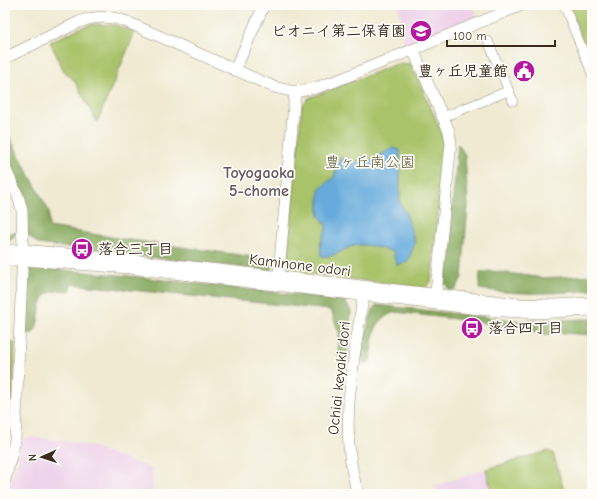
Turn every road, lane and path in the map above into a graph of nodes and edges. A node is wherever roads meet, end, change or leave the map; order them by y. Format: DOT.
graph roads {
  1 [pos="264,5"];
  2 [pos="522,5"];
  3 [pos="564,5"];
  4 [pos="488,41"];
  5 [pos="413,50"];
  6 [pos="5,58"];
  7 [pos="235,70"];
  8 [pos="592,73"];
  9 [pos="508,91"];
  10 [pos="295,92"];
  11 [pos="512,101"];
  12 [pos="443,118"];
  13 [pos="5,168"];
  14 [pos="5,251"];
  15 [pos="23,255"];
  16 [pos="5,260"];
  17 [pos="278,281"];
  18 [pos="363,292"];
  19 [pos="435,300"];
  20 [pos="592,303"];
  21 [pos="592,310"];
  22 [pos="5,480"];
  23 [pos="358,494"];
  1 -- 7 [label="street"];
  2 -- 5 [label="street"];
  3 -- 8 [label="street"];
  4 -- 9 [label="street"];
  5 -- 10 [label="street"];
  5 -- 12 [label="street"];
  6 -- 7 [label="street"];
  7 -- 10 [label="street"];
  9 -- 11 [label="street"];
  9 -- 12 [label="street"];
  10 -- 17 [label="street"];
  12 -- 19 [label="street"];
  13 -- 15 [label="street"];
  14 -- 15 [label="street, Kaminone odori"];
  15 -- 16 [label="street, Kaminone odori"];
  15 -- 17 [label="street, Kaminone odori"];
  15 -- 22 [label="street"];
  17 -- 18 [label="street, Kaminone odori"];
  18 -- 19 [label="street, Kaminone odori"];
  18 -- 23 [label="street, Ochiai keyaki dori"];
  19 -- 20 [label="street, Kaminone odori"];
  19 -- 21 [label="street, Kaminone odori"];
}
